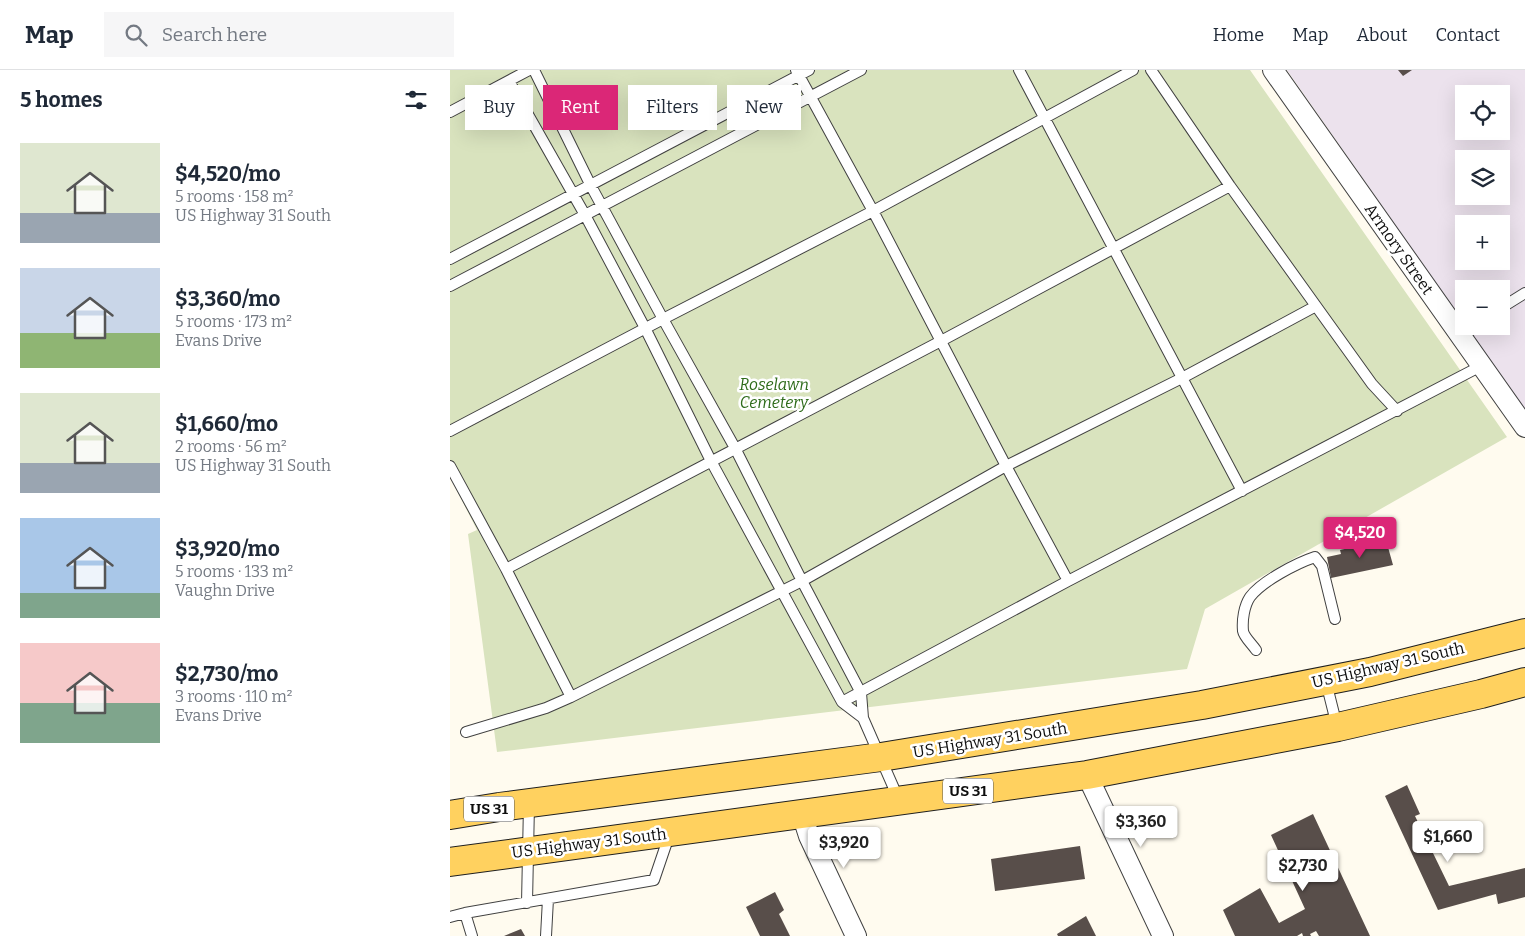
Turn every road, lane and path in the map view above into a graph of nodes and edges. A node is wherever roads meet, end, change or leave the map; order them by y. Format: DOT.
graph roads {
  1 [pos="529,70"];
  2 [pos="534,70"];
  3 [pos="809,70"];
  4 [pos="861,70"];
  5 [pos="1019,70"];
  6 [pos="1133,70"];
  7 [pos="1150,70"];
  8 [pos="1274,70"];
  9 [pos="797,73"];
  10 [pos="509,80"];
  11 [pos="810,97"];
  12 [pos="450,112"];
  13 [pos="1044,118"];
  14 [pos="591,186"];
  15 [pos="1230,186"];
  16 [pos="574,195"];
  17 [pos="603,206"];
  18 [pos="873,211"];
  19 [pos="585,216"];
  20 [pos="1114,248"];
  21 [pos="450,260"];
  22 [pos="450,286"];
  23 [pos="1525,293"];
  24 [pos="1510,302"];
  25 [pos="1316,306"];
  26 [pos="1455,313"];
  27 [pos="663,319"];
  28 [pos="644,328"];
  29 [pos="1470,335"];
  30 [pos="942,340"];
  31 [pos="1482,366"];
  32 [pos="1182,378"];
  33 [pos="1397,411"];
  34 [pos="1525,427"];
  35 [pos="450,431"];
  36 [pos="735,448"];
  37 [pos="711,461"];
  38 [pos="450,466"];
  39 [pos="1006,466"];
  40 [pos="1242,491"];
  41 [pos="506,569"];
  42 [pos="1068,581"];
  43 [pos="802,582"];
  44 [pos="781,591"];
  45 [pos="1335,619"];
  46 [pos="1525,633"];
  47 [pos="1256,650"];
  48 [pos="1326,681"];
  49 [pos="1525,682"];
  50 [pos="861,693"];
  51 [pos="571,698"];
  52 [pos="842,702"];
  53 [pos="863,718"];
  54 [pos="1338,727"];
  55 [pos="466,732"];
  56 [pos="881,758"];
  57 [pos="1087,775"];
  58 [pos="899,800"];
  59 [pos="529,803"];
  60 [pos="802,814"];
  61 [pos="450,815"];
  62 [pos="670,833"];
  63 [pos="527,851"];
  64 [pos="450,862"];
  65 [pos="548,899"];
  66 [pos="527,903"];
  67 [pos="465,914"];
  68 [pos="450,918"];
  69 [pos="472,936"];
  70 [pos="546,936"];
  71 [pos="856,936"];
  72 [pos="1163,936"];
  1 -- 10 [label="lane"];
  2 -- 14 [label="lane"];
  3 -- 9 [label="lane"];
  4 -- 11 [label="lane"];
  5 -- 13 [label="lane"];
  6 -- 13 [label="lane"];
  7 -- 15 [label="lane"];
  8 -- 26 [label="street, Armory Street"];
  9 -- 11 [label="lane"];
  9 -- 14 [label="lane"];
  10 -- 12 [label="lane"];
  10 -- 16 [label="lane"];
  11 -- 17 [label="lane"];
  11 -- 18 [label="lane"];
  13 -- 18 [label="lane"];
  13 -- 20 [label="lane"];
  14 -- 16 [label="lane"];
  14 -- 17 [label="lane"];
  15 -- 20 [label="lane"];
  15 -- 25 [label="lane"];
  16 -- 19 [label="lane"];
  16 -- 21 [label="lane"];
  17 -- 19 [label="lane"];
  17 -- 27 [label="lane"];
  18 -- 27 [label="lane"];
  18 -- 30 [label="lane"];
  19 -- 22 [label="lane"];
  19 -- 28 [label="lane"];
  20 -- 30 [label="lane"];
  20 -- 32 [label="lane"];
  23 -- 24 [label="lane"];
  25 -- 32 [label="lane"];
  25 -- 33 [label="lane"];
  27 -- 28 [label="lane"];
  27 -- 36 [label="lane"];
  28 -- 35 [label="lane"];
  28 -- 37 [label="lane"];
  29 -- 31 [label="street, Armory Street"];
  30 -- 36 [label="lane"];
  30 -- 39 [label="lane"];
  31 -- 33 [label="lane"];
  31 -- 34 [label="street, Armory Street"];
  32 -- 39 [label="lane"];
  32 -- 40 [label="lane"];
  33 -- 40 [label="lane"];
  36 -- 37 [label="lane"];
  36 -- 43 [label="lane"];
  37 -- 41 [label="lane"];
  37 -- 44 [label="lane"];
  38 -- 41 [label="lane"];
  39 -- 42 [label="lane"];
  39 -- 43 [label="lane"];
  40 -- 42 [label="lane"];
  41 -- 51 [label="lane"];
  42 -- 50 [label="lane"];
  43 -- 44 [label="lane"];
  43 -- 50 [label="lane"];
  44 -- 51 [label="lane"];
  44 -- 52 [label="lane"];
  45 -- 47 [label="lane"];
  46 -- 48 [label="main road, US Highway 31 South / US 31"];
  48 -- 54 [label="lane"];
  48 -- 56 [label="main road, US Highway 31 South / US 31"];
  49 -- 54 [label="main road, US Highway 31 South / US 31"];
  50 -- 52 [label="lane"];
  50 -- 53 [label="lane"];
  51 -- 55 [label="lane"];
  52 -- 53 [label="lane"];
  53 -- 56 [label="lane"];
  54 -- 57 [label="main road, US Highway 31 South / US 31"];
  56 -- 58 [label="lane"];
  56 -- 59 [label="main road, US Highway 31 South / US 31"];
  57 -- 58 [label="main road, US Highway 31 South / US 31"];
  57 -- 72 [label="street"];
  58 -- 60 [label="main road, US Highway 31 South / US 31"];
  59 -- 61 [label="main road, US Highway 31 South / US 31"];
  59 -- 63 [label="lane"];
  60 -- 62 [label="main road, US Highway 31 South / US 31"];
  60 -- 71 [label="street"];
  62 -- 63 [label="main road, US Highway 31 South / US 31"];
  62 -- 65 [label="lane"];
  63 -- 64 [label="main road, US Highway 31 South / US 31"];
  63 -- 66 [label="lane"];
  65 -- 66 [label="lane"];
  65 -- 70 [label="lane"];
  66 -- 67 [label="lane"];
  67 -- 68 [label="lane"];
  67 -- 69 [label="lane"];
}
